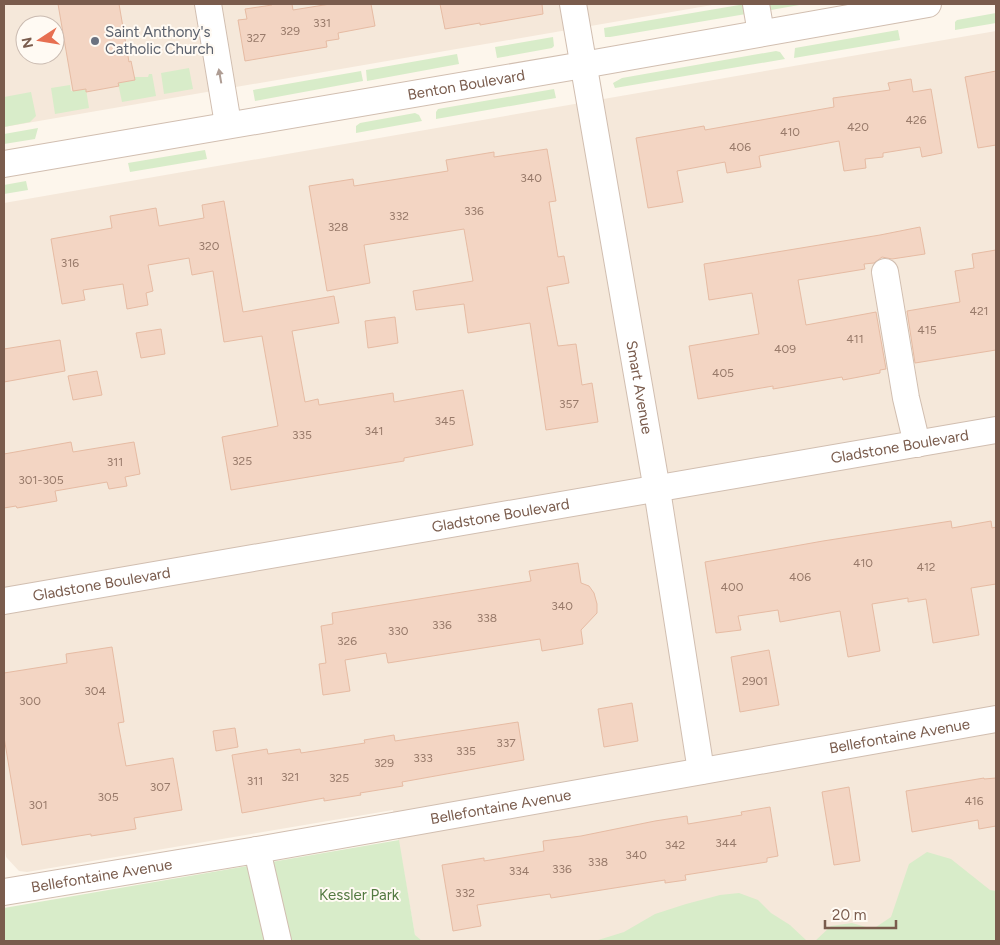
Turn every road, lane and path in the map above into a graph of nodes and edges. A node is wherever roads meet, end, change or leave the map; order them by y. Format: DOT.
graph roads {
  1 [pos="208,4"];
  2 [pos="572,4"];
  3 [pos="756,4"];
  4 [pos="928,4"];
  5 [pos="761,33"];
  6 [pos="582,65"];
  7 [pos="228,124"];
  8 [pos="4,164"];
  9 [pos="884,272"];
  10 [pos="996,430"];
  11 [pos="917,444"];
  12 [pos="657,490"];
  13 [pos="4,601"];
  14 [pos="996,719"];
  15 [pos="700,772"];
  16 [pos="257,850"];
  17 [pos="4,892"];
  18 [pos="278,941"];
  7 -- 1 [label="street, one-way"];
  2 -- 6 [label="street, Smart Avenue"];
  3 -- 5 [label="street"];
  4 -- 5 [label="street, Benton Boulevard"];
  5 -- 6 [label="street, Benton Boulevard"];
  6 -- 7 [label="street, Benton Boulevard"];
  6 -- 12 [label="street, Smart Avenue"];
  7 -- 8 [label="street, Benton Boulevard"];
  9 -- 11 [label="street"];
  10 -- 11 [label="street, Gladstone Boulevard"];
  11 -- 12 [label="street, Gladstone Boulevard"];
  12 -- 13 [label="street, Gladstone Boulevard"];
  12 -- 15 [label="street, Smart Avenue"];
  14 -- 15 [label="street, Bellefontaine Avenue"];
  15 -- 16 [label="street, Bellefontaine Avenue"];
  16 -- 17 [label="street, Bellefontaine Avenue"];
  16 -- 18 [label="street"];
}
